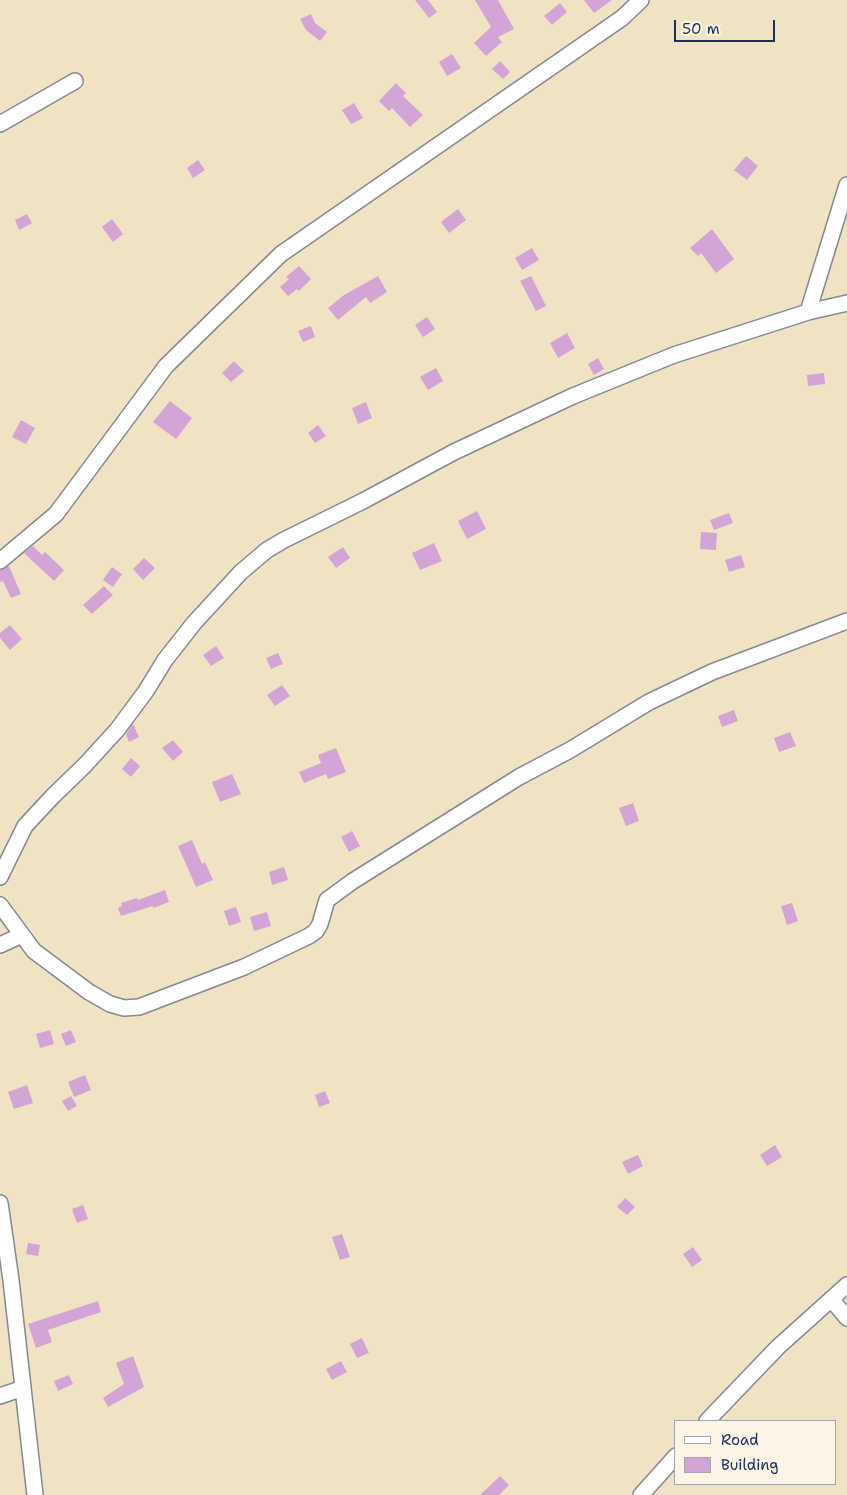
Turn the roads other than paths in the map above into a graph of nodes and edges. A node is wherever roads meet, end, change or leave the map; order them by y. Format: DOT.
graph roads {
  1 [pos="641,0"];
  2 [pos="75,81"];
  3 [pos="0,124"];
  4 [pos="847,185"];
  5 [pos="847,303"];
  6 [pos="808,312"];
  7 [pos="0,561"];
  8 [pos="847,621"];
  9 [pos="0,877"];
  10 [pos="0,905"];
  11 [pos="22,935"];
  12 [pos="0,945"];
  13 [pos="0,1203"];
  14 [pos="847,1285"];
  15 [pos="831,1299"];
  16 [pos="847,1318"];
  17 [pos="23,1388"];
  18 [pos="0,1396"];
  19 [pos="708,1420"];
  20 [pos="674,1458"];
  21 [pos="35,1495"];
  22 [pos="641,1495"];
  1 -- 7 [label="street"];
  2 -- 3 [label="street"];
  4 -- 6 [label="street"];
  5 -- 6 [label="street"];
  6 -- 9 [label="street"];
  8 -- 11 [label="street"];
  10 -- 11 [label="street"];
  11 -- 12 [label="street"];
  13 -- 17 [label="street"];
  14 -- 15 [label="street"];
  15 -- 16 [label="street"];
  15 -- 19 [label="street"];
  17 -- 18 [label="street"];
  17 -- 21 [label="street"];
  20 -- 22 [label="street"];
}
